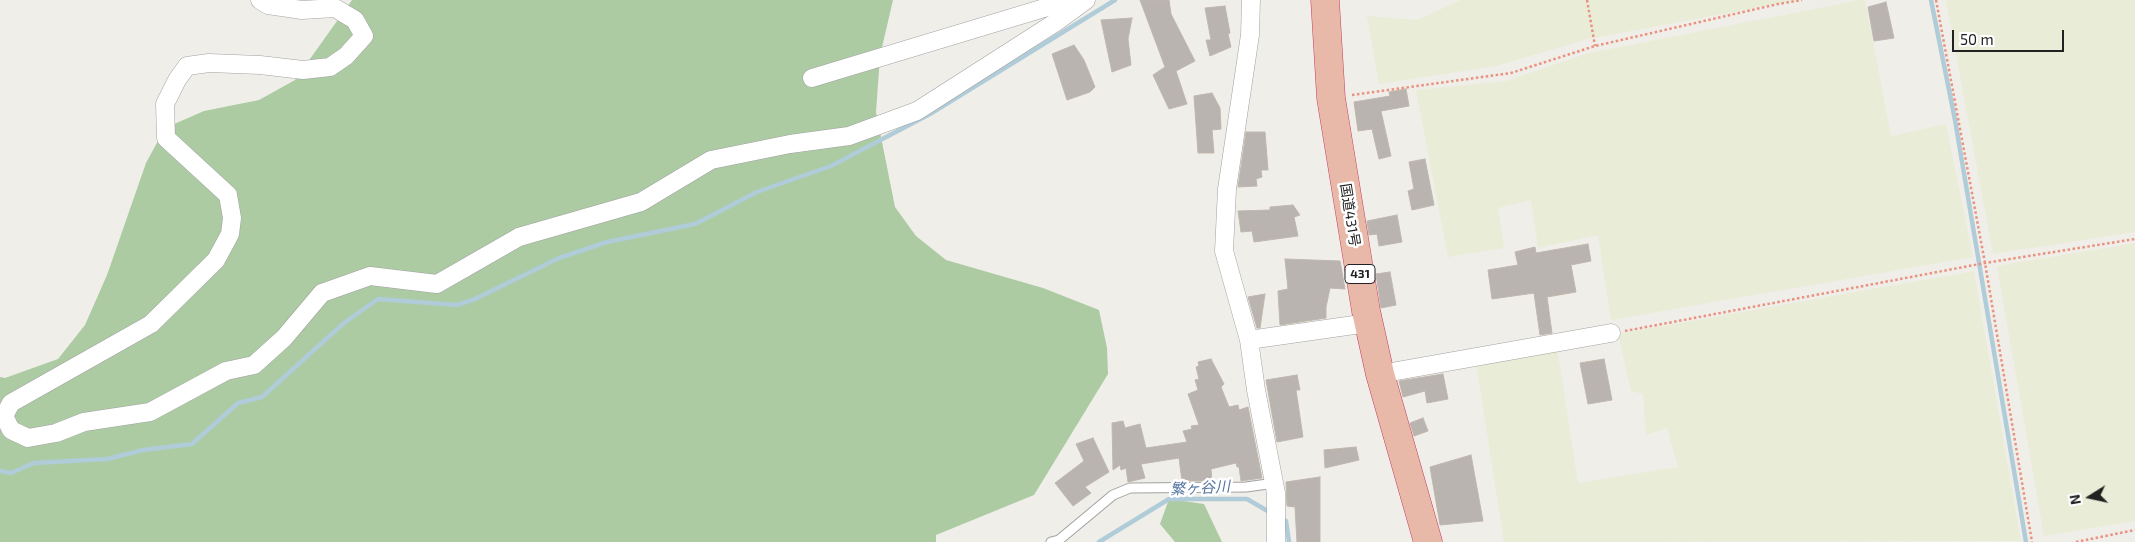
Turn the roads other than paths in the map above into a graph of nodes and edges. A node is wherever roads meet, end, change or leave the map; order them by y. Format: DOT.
graph roads {
  1 [pos="260,0"];
  2 [pos="1071,0"];
  3 [pos="1086,0"];
  4 [pos="1252,0"];
  5 [pos="1325,0"];
  6 [pos="812,78"];
  7 [pos="1368,323"];
  8 [pos="1611,333"];
  9 [pos="1250,340"];
  10 [pos="1380,374"];
  11 [pos="1275,483"];
  12 [pos="1051,542"];
  13 [pos="1276,542"];
  14 [pos="1428,542"];
  1 -- 3 [label="street"];
  2 -- 6 [label="street"];
  4 -- 9 [label="street"];
  5 -- 7 [label="highway, 国道431号 / 431"];
  7 -- 9 [label="street"];
  7 -- 10 [label="highway, 国道431号 / 431"];
  8 -- 10 [label="street"];
  9 -- 11 [label="street"];
  10 -- 14 [label="highway, 国道431号 / 431"];
  11 -- 12 [label="lane"];
  11 -- 13 [label="street"];
}
